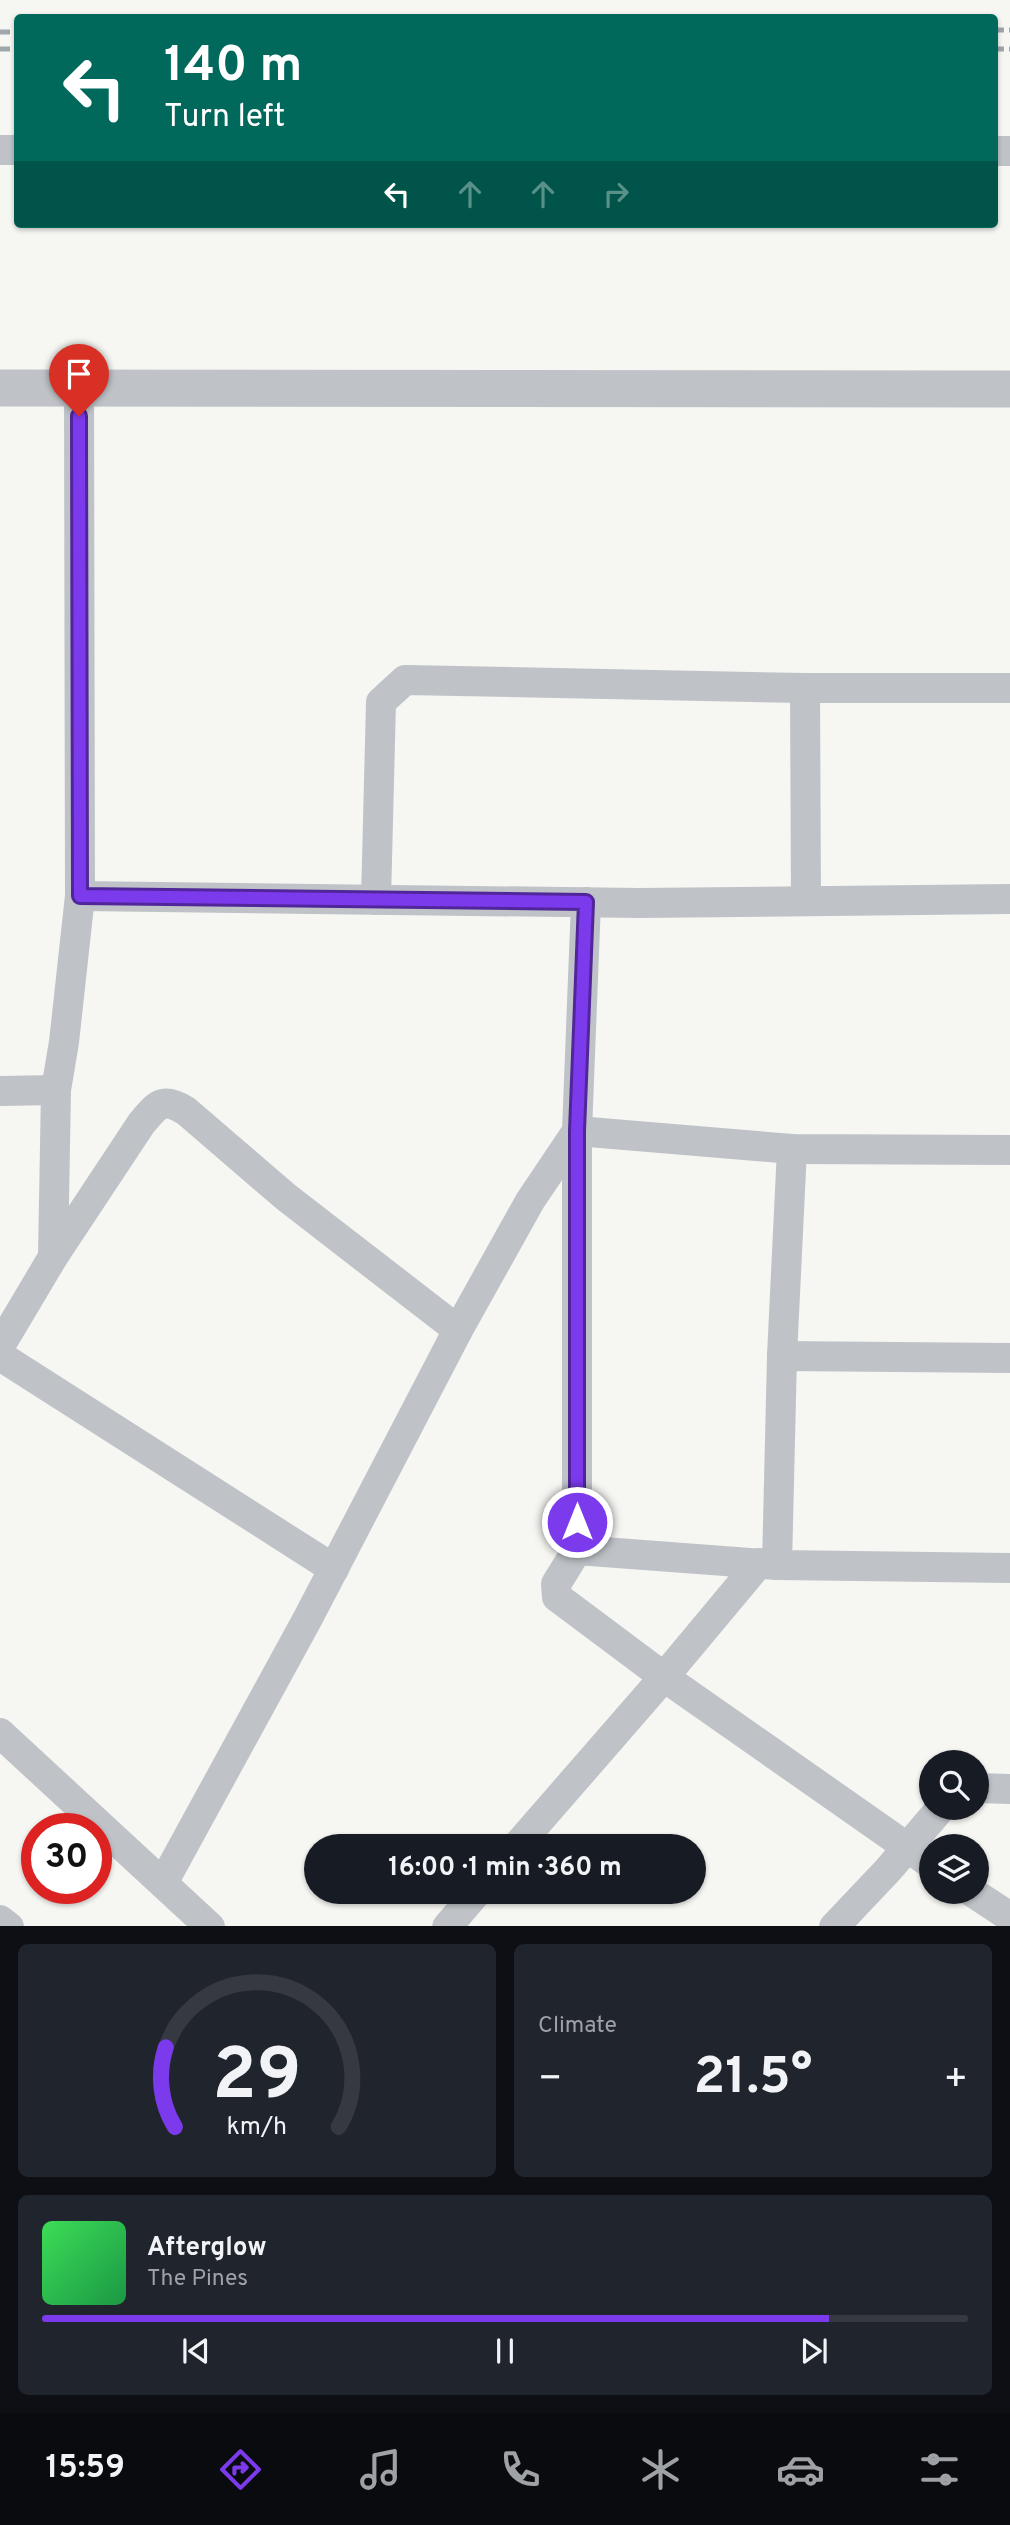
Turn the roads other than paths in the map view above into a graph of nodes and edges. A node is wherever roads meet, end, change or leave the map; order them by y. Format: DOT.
graph roads {
  1 [pos="0,388"];
  2 [pos="1010,388"];
  3 [pos="79,389"];
  4 [pos="806,688"];
  5 [pos="1010,688"];
  6 [pos="80,896"];
  7 [pos="1010,899"];
  8 [pos="376,900"];
  9 [pos="806,901"];
  10 [pos="586,902"];
  11 [pos="56,1090"];
  12 [pos="0,1091"];
  13 [pos="577,1131"];
  14 [pos="792,1149"];
  15 [pos="1010,1150"];
  16 [pos="53,1256"];
  17 [pos="458,1329"];
  18 [pos="0,1346"];
  19 [pos="0,1356"];
  20 [pos="782,1356"];
  21 [pos="1010,1358"];
  22 [pos="577,1550"];
  23 [pos="768,1564"];
  24 [pos="1010,1568"];
  25 [pos="334,1569"];
  26 [pos="664,1677"];
  27 [pos="0,1733"];
  28 [pos="989,1788"];
  29 [pos="1010,1789"];
  30 [pos="527,1834"];
  31 [pos="919,1856"];
  32 [pos="163,1883"];
  33 [pos="989,1903"];
  34 [pos="467,1904"];
  35 [pos="1010,1917"];
  36 [pos="209,1926"];
  37 [pos="448,1926"];
  38 [pos="835,1926"];
  1 -- 3 [label="street"];
  2 -- 3 [label="street"];
  3 -- 6 [label="street"];
  4 -- 5 [label="street"];
  4 -- 8 [label="street"];
  4 -- 9 [label="street"];
  6 -- 8 [label="street"];
  6 -- 11 [label="street"];
  7 -- 9 [label="street"];
  8 -- 10 [label="street"];
  9 -- 10 [label="street"];
  10 -- 13 [label="street"];
  11 -- 12 [label="street"];
  11 -- 16 [label="street"];
  13 -- 14 [label="street"];
  13 -- 17 [label="street"];
  13 -- 22 [label="street"];
  14 -- 15 [label="street"];
  14 -- 20 [label="street"];
  16 -- 17 [label="street"];
  16 -- 18 [label="street"];
  17 -- 25 [label="street"];
  19 -- 25 [label="street"];
  20 -- 21 [label="street"];
  20 -- 23 [label="street"];
  22 -- 23 [label="street"];
  22 -- 26 [label="street"];
  23 -- 24 [label="street"];
  23 -- 26 [label="street"];
  25 -- 32 [label="street"];
  26 -- 30 [label="street"];
  26 -- 31 [label="street"];
  27 -- 32 [label="street"];
  28 -- 29 [label="street"];
  31 -- 38 [label="street"];
  32 -- 36 [label="street"];
  33 -- 35 [label="street"];
  34 -- 37 [label="street"];
}
